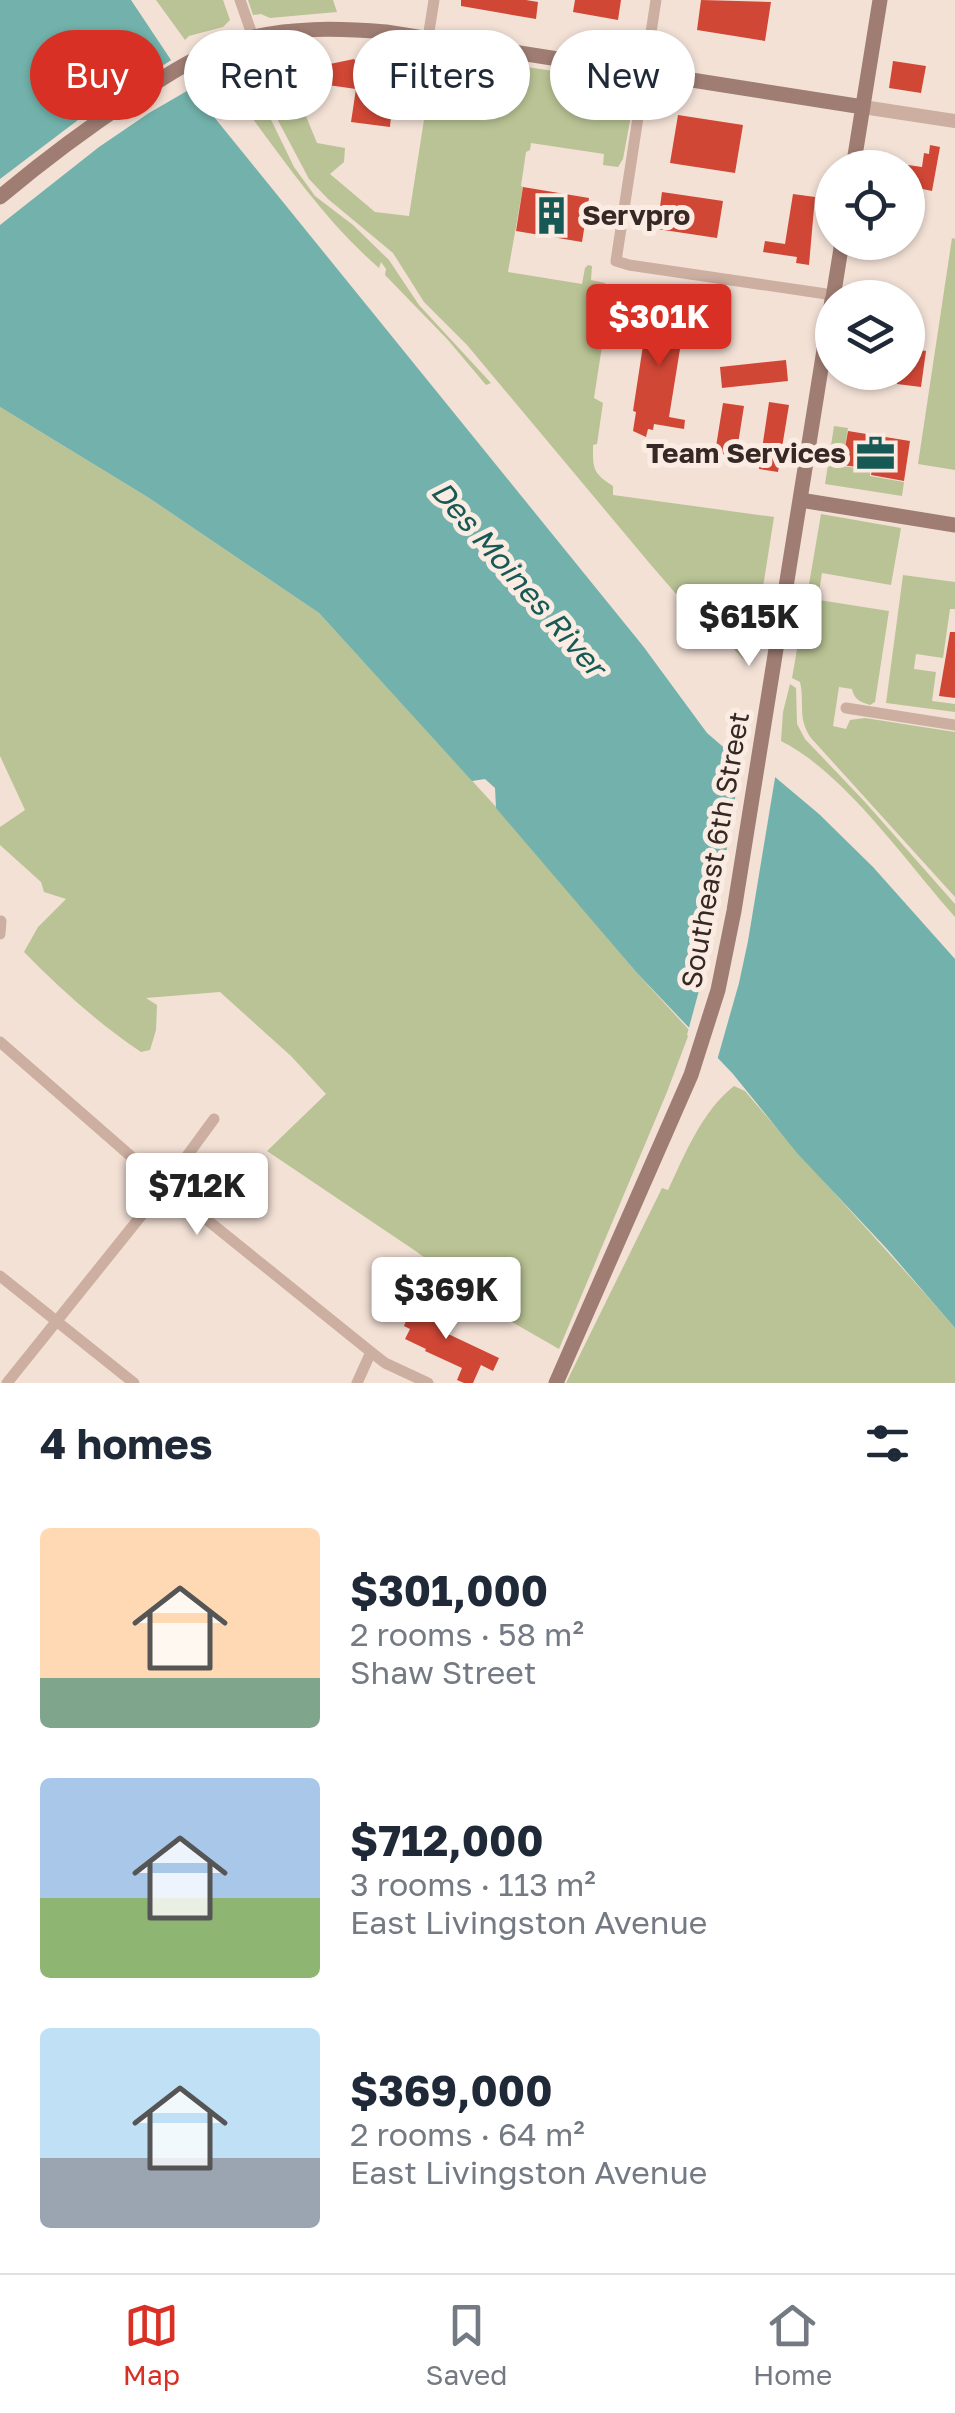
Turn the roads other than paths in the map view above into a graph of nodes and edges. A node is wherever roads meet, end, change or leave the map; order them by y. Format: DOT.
graph roads {
  1 [pos="240,0"];
  2 [pos="434,0"];
  3 [pos="656,0"];
  4 [pos="880,0"];
  5 [pos="251,30"];
  6 [pos="314,30"];
  7 [pos="353,30"];
  8 [pos="429,30"];
  9 [pos="651,30"];
  10 [pos="184,66"];
  11 [pos="695,80"];
  12 [pos="863,106"];
  13 [pos="638,120"];
  14 [pos="955,121"];
  15 [pos="857,150"];
  16 [pos="0,197"];
  17 [pos="815,294"];
  18 [pos="818,390"];
  19 [pos="800,500"];
  20 [pos="955,524"];
  21 [pos="846,708"];
  22 [pos="955,725"];
  23 [pos="1,921"];
  24 [pos="0,934"];
  25 [pos="0,1042"];
  26 [pos="214,1119"];
  27 [pos="165,1186"];
  28 [pos="0,1276"];
  29 [pos="56,1322"];
  30 [pos="371,1352"];
  31 [pos="8,1383"];
  32 [pos="134,1383"];
  33 [pos="357,1383"];
  34 [pos="428,1383"];
  35 [pos="556,1383"];
  1 -- 5 [label="street"];
  2 -- 8 [label="street"];
  3 -- 9 [label="street"];
  4 -- 12 [label="main road"];
  6 -- 7 [label="main road"];
  10 -- 16 [label="main road"];
  11 -- 12 [label="main road"];
  12 -- 14 [label="street"];
  12 -- 15 [label="main road"];
  13 -- 17 [label="street"];
  18 -- 19 [label="main road, Southeast 6th Street"];
  19 -- 20 [label="main road"];
  19 -- 35 [label="main road, Southeast 6th Street"];
  21 -- 22 [label="street"];
  23 -- 24 [label="street"];
  25 -- 27 [label="street"];
  26 -- 27 [label="street"];
  27 -- 29 [label="street"];
  27 -- 30 [label="street"];
  28 -- 29 [label="street"];
  29 -- 31 [label="street"];
  29 -- 32 [label="street"];
  30 -- 33 [label="street"];
  30 -- 34 [label="street"];
}
